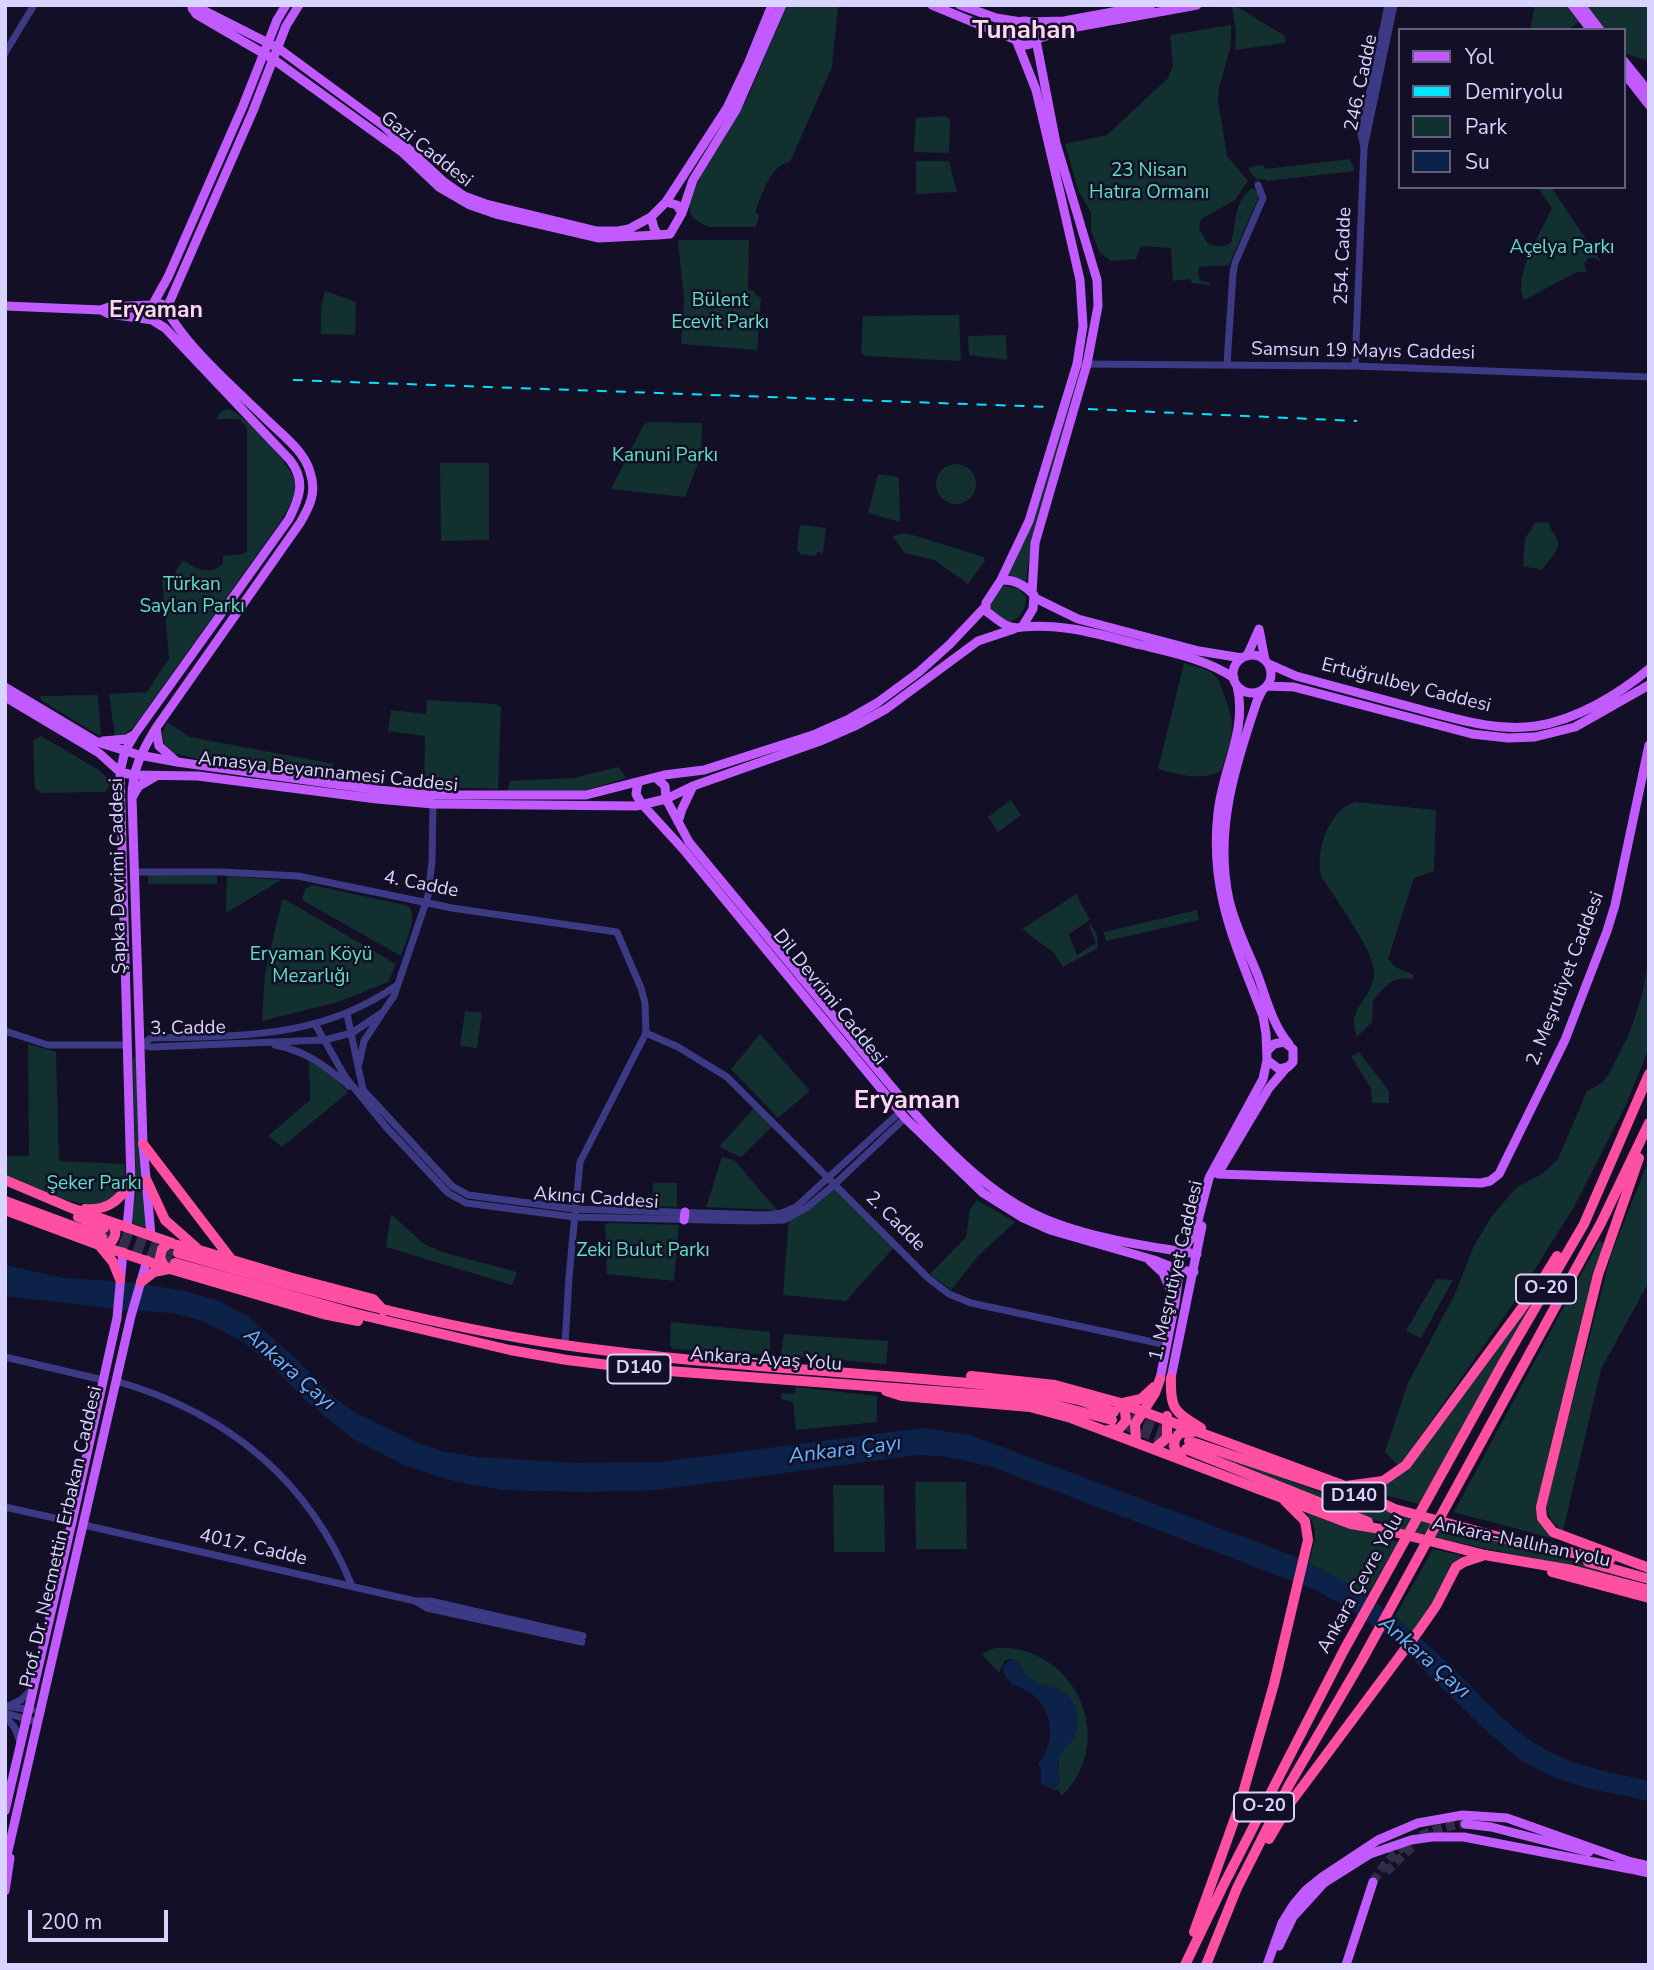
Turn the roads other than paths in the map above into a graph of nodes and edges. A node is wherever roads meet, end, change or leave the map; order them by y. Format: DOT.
graph roads {
  1 [pos="34,5"];
  2 [pos="286,5"];
  3 [pos="299,5"];
  4 [pos="772,5"];
  5 [pos="782,5"];
  6 [pos="932,5"];
  7 [pos="960,5"];
  8 [pos="1151,5"];
  9 [pos="1196,5"];
  10 [pos="1388,5"];
  11 [pos="1394,5"];
  12 [pos="1573,5"];
  13 [pos="1581,5"];
  14 [pos="189,7"];
  15 [pos="1025,22"];
  16 [pos="1590,28"];
  17 [pos="1598,28"];
  18 [pos="1036,39"];
  19 [pos="1016,41"];
  20 [pos="267,43"];
  21 [pos="278,48"];
  22 [pos="5,53"];
  23 [pos="263,54"];
  24 [pos="273,59"];
  25 [pos="1629,75"];
  26 [pos="1649,92"];
  27 [pos="1649,105"];
  28 [pos="384,125"];
  29 [pos="378,134"];
  30 [pos="1364,148"];
  31 [pos="1258,185"];
  32 [pos="463,198"];
  33 [pos="666,202"];
  34 [pos="682,213"];
  35 [pos="651,217"];
  36 [pos="659,234"];
  37 [pos="1093,266"];
  38 [pos="1077,267"];
  39 [pos="152,304"];
  40 [pos="5,306"];
  41 [pos="101,310"];
  42 [pos="167,310"];
  43 [pos="155,321"];
  44 [pos="1082,364"];
  45 [pos="1227,364"];
  46 [pos="1355,366"];
  47 [pos="1649,377"];
  48 [pos="231,392"];
  49 [pos="1001,580"];
  50 [pos="1033,596"];
  51 [pos="985,607"];
  52 [pos="1018,628"];
  53 [pos="1245,657"];
  54 [pos="1267,662"];
  55 [pos="1649,669"];
  56 [pos="1235,682"];
  57 [pos="1649,685"];
  58 [pos="5,687"];
  59 [pos="1265,688"];
  60 [pos="5,697"];
  61 [pos="156,728"];
  62 [pos="135,734"];
  63 [pos="97,742"];
  64 [pos="1649,745"];
  65 [pos="125,751"];
  66 [pos="139,755"];
  67 [pos="177,762"];
  68 [pos="120,772"];
  69 [pos="133,775"];
  70 [pos="159,775"];
  71 [pos="656,778"];
  72 [pos="638,783"];
  73 [pos="693,786"];
  74 [pos="132,797"];
  75 [pos="666,799"];
  76 [pos="433,804"];
  77 [pos="645,806"];
  78 [pos="678,822"];
  79 [pos="135,872"];
  80 [pos="426,902"];
  81 [pos="397,985"];
  82 [pos="383,1012"];
  83 [pos="347,1014"];
  84 [pos="315,1024"];
  85 [pos="5,1031"];
  86 [pos="646,1032"];
  87 [pos="352,1033"];
  88 [pos="224,1040"];
  89 [pos="324,1040"];
  90 [pos="264,1043"];
  91 [pos="127,1045"];
  92 [pos="141,1045"];
  93 [pos="1290,1045"];
  94 [pos="1267,1055"];
  95 [pos="1288,1067"];
  96 [pos="1649,1074"];
  97 [pos="358,1075"];
  98 [pos="354,1087"];
  99 [pos="900,1108"];
  100 [pos="913,1111"];
  101 [pos="1631,1117"];
  102 [pos="1649,1123"];
  103 [pos="389,1125"];
  104 [pos="1649,1130"];
  105 [pos="144,1144"];
  106 [pos="1216,1177"];
  107 [pos="5,1180"];
  108 [pos="147,1181"];
  109 [pos="832,1181"];
  110 [pos="131,1183"];
  111 [pos="5,1187"];
  112 [pos="5,1201"];
  113 [pos="71,1208"];
  114 [pos="5,1210"];
  115 [pos="575,1213"];
  116 [pos="127,1228"];
  117 [pos="104,1233"];
  118 [pos="151,1236"];
  119 [pos="199,1250"];
  120 [pos="122,1252"];
  121 [pos="1182,1252"];
  122 [pos="1197,1254"];
  123 [pos="174,1257"];
  124 [pos="1146,1257"];
  125 [pos="232,1259"];
  126 [pos="147,1260"];
  127 [pos="1179,1270"];
  128 [pos="1194,1272"];
  129 [pos="120,1279"];
  130 [pos="141,1282"];
  131 [pos="1175,1303"];
  132 [pos="384,1311"];
  133 [pos="565,1345"];
  134 [pos="1167,1345"];
  135 [pos="5,1357"];
  136 [pos="1166,1379"];
  137 [pos="103,1380"];
  138 [pos="869,1380"];
  139 [pos="116,1381"];
  140 [pos="1144,1412"];
  141 [pos="1114,1414"];
  142 [pos="1167,1420"];
  143 [pos="1191,1441"];
  144 [pos="1217,1441"];
  145 [pos="1136,1442"];
  146 [pos="1154,1449"];
  147 [pos="1185,1461"];
  148 [pos="1345,1486"];
  149 [pos="1277,1495"];
  150 [pos="5,1507"];
  151 [pos="1397,1510"];
  152 [pos="72,1522"];
  153 [pos="84,1525"];
  154 [pos="1386,1530"];
  155 [pos="1522,1543"];
  156 [pos="1485,1555"];
  157 [pos="1509,1559"];
  158 [pos="1649,1569"];
  159 [pos="1649,1580"];
  160 [pos="352,1586"];
  161 [pos="1649,1590"];
  162 [pos="1649,1598"];
  163 [pos="583,1639"];
  164 [pos="34,1686"];
  165 [pos="6,1707"];
  166 [pos="5,1714"];
  167 [pos="31,1717"];
  168 [pos="20,1745"];
  169 [pos="5,1811"];
  170 [pos="1465,1826"];
  171 [pos="11,1845"];
  172 [pos="5,1864"];
  173 [pos="1630,1865"];
  174 [pos="1649,1866"];
  175 [pos="1649,1873"];
  176 [pos="1237,1888"];
  177 [pos="5,1891"];
  178 [pos="1184,1965"];
  179 [pos="1206,1965"];
  180 [pos="1267,1965"];
  181 [pos="1273,1965"];
  182 [pos="1346,1965"];
  183 [pos="1352,1965"];
  1 -- 22 [label="street"];
  2 -- 20 [label="main road"];
  3 -- 21 [label="main road"];
  4 -- 33 [label="main road"];
  5 -- 34 [label="main road"];
  6 -- 19 [label="main road"];
  7 -- 15 [label="main road"];
  8 -- 15 [label="main road"];
  9 -- 18 [label="main road"];
  10 -- 30 [label="street, 246. Cadde"];
  11 -- 30 [label="street, 246. Cadde"];
  12 -- 16 [label="main road"];
  13 -- 17 [label="main road"];
  14 -- 20 [label="main road, Gazi Caddesi"];
  14 -- 23 [label="main road, Gazi Caddesi"];
  15 -- 18 [label="main road"];
  15 -- 19 [label="main road"];
  18 -- 19 [label="main road"];
  18 -- 37 [label="main road"];
  19 -- 38 [label="main road"];
  20 -- 21 [label="main road, Gazi Caddesi"];
  20 -- 23 [label="main road"];
  21 -- 24 [label="main road"];
  21 -- 28 [label="main road, Gazi Caddesi"];
  23 -- 24 [label="main road, Gazi Caddesi"];
  23 -- 39 [label="main road"];
  24 -- 29 [label="main road, Gazi Caddesi"];
  24 -- 42 [label="main road"];
  25 -- 26 [label="main road"];
  25 -- 27 [label="main road"];
  28 -- 29 [label="main road"];
  28 -- 32 [label="main road, Gazi Caddesi"];
  29 -- 32 [label="main road, Gazi Caddesi"];
  30 -- 46 [label="street, 254. Cadde"];
  31 -- 45 [label="street"];
  32 -- 35 [label="main road, Gazi Caddesi"];
  32 -- 36 [label="main road, Gazi Caddesi"];
  33 -- 34 [label="main road"];
  33 -- 35 [label="main road"];
  34 -- 36 [label="main road"];
  35 -- 36 [label="main road"];
  37 -- 38 [label="main road"];
  37 -- 44 [label="main road"];
  38 -- 44 [label="main road"];
  39 -- 41 [label="main road"];
  39 -- 42 [label="main road"];
  39 -- 43 [label="main road"];
  40 -- 41 [label="main road"];
  41 -- 43 [label="main road"];
  42 -- 43 [label="main road"];
  42 -- 48 [label="main road, Şapka Devrimi Caddesi"];
  43 -- 48 [label="main road, Şapka Devrimi Caddesi"];
  44 -- 45 [label="street, Samsun 19 Mayıs Caddesi"];
  44 -- 49 [label="main road"];
  44 -- 50 [label="main road"];
  45 -- 46 [label="street, Samsun 19 Mayıs Caddesi"];
  46 -- 47 [label="street, Samsun 19 Mayıs Caddesi"];
  48 -- 61 [label="main road, Şapka Devrimi Caddesi"];
  48 -- 62 [label="main road, Şapka Devrimi Caddesi"];
  49 -- 50 [label="main road"];
  49 -- 51 [label="main road"];
  50 -- 52 [label="main road"];
  50 -- 53 [label="main road"];
  51 -- 52 [label="main road"];
  51 -- 71 [label="main road"];
  52 -- 56 [label="main road"];
  52 -- 73 [label="main road"];
  53 -- 54 [label="main road"];
  53 -- 54 [label="main road"];
  53 -- 56 [label="main road"];
  54 -- 55 [label="main road, Ertuğrulbey Caddesi"];
  54 -- 59 [label="main road"];
  56 -- 59 [label="main road"];
  56 -- 94 [label="main road, 1. Meşrutiyet Caddesi"];
  57 -- 59 [label="main road, Ertuğrulbey Caddesi"];
  58 -- 63 [label="main road, Amasya Beyannamesi Caddesi"];
  59 -- 93 [label="main road"];
  60 -- 68 [label="main road"];
  61 -- 66 [label="main road, Şapka Devrimi Caddesi"];
  61 -- 67 [label="main road"];
  62 -- 63 [label="main road"];
  62 -- 65 [label="main road, Şapka Devrimi Caddesi"];
  63 -- 65 [label="main road, Amasya Beyannamesi Caddesi"];
  64 -- 106 [label="main road, 2. Meşrutiyet Caddesi"];
  65 -- 66 [label="main road, Amasya Beyannamesi Caddesi"];
  65 -- 68 [label="main road, Şapka Devrimi Caddesi"];
  66 -- 67 [label="main road, Amasya Beyannamesi Caddesi"];
  66 -- 69 [label="main road, Şapka Devrimi Caddesi"];
  67 -- 72 [label="main road, Amasya Beyannamesi Caddesi"];
  68 -- 69 [label="main road, Amasya Beyannamesi Caddesi"];
  68 -- 91 [label="main road, Şapka Devrimi Caddesi"];
  69 -- 70 [label="main road, Amasya Beyannamesi Caddesi"];
  69 -- 74 [label="main road, Şapka Devrimi Caddesi"];
  70 -- 74 [label="main road"];
  70 -- 76 [label="main road, Amasya Beyannamesi Caddesi"];
  71 -- 72 [label="main road"];
  71 -- 75 [label="main road"];
  72 -- 77 [label="main road"];
  73 -- 75 [label="main road"];
  73 -- 78 [label="main road"];
  74 -- 79 [label="main road, Şapka Devrimi Caddesi"];
  75 -- 77 [label="main road"];
  75 -- 78 [label="main road, Dil Devrimi Caddesi"];
  76 -- 77 [label="main road, Amasya Beyannamesi Caddesi"];
  76 -- 80 [label="street, 3. Cadde"];
  77 -- 99 [label="main road, Dil Devrimi Caddesi"];
  78 -- 99 [label="main road, Dil Devrimi Caddesi"];
  79 -- 80 [label="street, 4. Cadde"];
  79 -- 92 [label="main road, Şapka Devrimi Caddesi"];
  80 -- 81 [label="street, 3. Cadde"];
  80 -- 86 [label="street, 4. Cadde"];
  81 -- 82 [label="street, 3. Cadde"];
  81 -- 83 [label="street, 3. Cadde"];
  82 -- 87 [label="street, 3. Cadde"];
  82 -- 97 [label="street"];
  83 -- 84 [label="street, 3. Cadde"];
  83 -- 87 [label="street, Akıncı Caddesi"];
  84 -- 88 [label="street, 3. Cadde"];
  84 -- 89 [label="street, Akıncı Caddesi"];
  85 -- 91 [label="street"];
  86 -- 109 [label="street, 2. Cadde"];
  86 -- 115 [label="street"];
  87 -- 89 [label="street, 3. Cadde"];
  87 -- 97 [label="street, Akıncı Caddesi"];
  88 -- 90 [label="street, 3. Cadde"];
  88 -- 92 [label="street, 3. Cadde"];
  89 -- 90 [label="street, 3. Cadde"];
  89 -- 98 [label="street, Akıncı Caddesi"];
  90 -- 98 [label="street"];
  91 -- 92 [label="main road"];
  91 -- 110 [label="main road, Şapka Devrimi Caddesi"];
  92 -- 105 [label="main road, Şapka Devrimi Caddesi"];
  93 -- 94 [label="main road"];
  93 -- 95 [label="main road"];
  94 -- 95 [label="main road"];
  94 -- 121 [label="main road, 1. Meşrutiyet Caddesi"];
  95 -- 106 [label="main road, 1. Meşrutiyet Caddesi"];
  96 -- 101 [label="highway, Ankara Çevre Yolu / O-20"];
  97 -- 103 [label="street, Akıncı Caddesi"];
  98 -- 103 [label="street, Akıncı Caddesi"];
  99 -- 100 [label="main road"];
  99 -- 100 [label="main road, Dil Devrimi Caddesi"];
  99 -- 109 [label="street, Akıncı Caddesi"];
  99 -- 124 [label="main road, Dil Devrimi Caddesi"];
  100 -- 121 [label="main road, Dil Devrimi Caddesi"];
  101 -- 148 [label="highway"];
  101 -- 178 [label="highway, Ankara Çevre Yolu / O-20"];
  102 -- 176 [label="highway, Ankara Çevre Yolu / O-20"];
  103 -- 115 [label="street, Akıncı Caddesi"];
  104 -- 158 [label="highway"];
  105 -- 108 [label="main road, Şapka Devrimi Caddesi"];
  105 -- 125 [label="highway"];
  106 -- 122 [label="main road, 1. Meşrutiyet Caddesi"];
  107 -- 113 [label="highway"];
  108 -- 118 [label="main road, Şapka Devrimi Caddesi"];
  108 -- 119 [label="highway"];
  109 -- 115 [label="street, Akıncı Caddesi"];
  109 -- 134 [label="street, 2. Cadde"];
  110 -- 113 [label="highway"];
  110 -- 116 [label="main road, Şapka Devrimi Caddesi"];
  111 -- 117 [label="highway"];
  112 -- 117 [label="highway"];
  113 -- 117 [label="highway"];
  114 -- 117 [label="highway"];
  115 -- 133 [label="street"];
  116 -- 117 [label="highway"];
  116 -- 118 [label="highway"];
  116 -- 120 [label="highway"];
  117 -- 120 [label="highway"];
  117 -- 129 [label="highway"];
  118 -- 123 [label="highway"];
  118 -- 126 [label="highway"];
  119 -- 123 [label="highway"];
  119 -- 125 [label="highway"];
  120 -- 126 [label="highway"];
  120 -- 129 [label="main road, Prof. Dr. Necmettin Erbakan Caddesi"];
  121 -- 122 [label="main road, Dil Devrimi Caddesi"];
  121 -- 127 [label="main road, 1. Meşrutiyet Caddesi"];
  122 -- 128 [label="main road, 1. Meşrutiyet Caddesi"];
  123 -- 126 [label="highway"];
  123 -- 130 [label="highway"];
  123 -- 132 [label="highway, Ankara-Ayaş Yolu / D140"];
  123 -- 138 [label="highway, Ankara-Ayaş Yolu / D140"];
  124 -- 127 [label="main road, Dil Devrimi Caddesi"];
  124 -- 131 [label="main road"];
  125 -- 132 [label="highway"];
  126 -- 130 [label="main road, Prof. Dr. Necmettin Erbakan Caddesi"];
  127 -- 128 [label="main road, Dil Devrimi Caddesi"];
  127 -- 131 [label="main road, 1. Meşrutiyet Caddesi"];
  128 -- 136 [label="main road, 1. Meşrutiyet Caddesi"];
  129 -- 137 [label="main road, Prof. Dr. Necmettin Erbakan Caddesi"];
  130 -- 139 [label="main road, Prof. Dr. Necmettin Erbakan Caddesi"];
  131 -- 134 [label="main road, 1. Meşrutiyet Caddesi"];
  132 -- 133 [label="highway, Ankara-Ayaş Yolu / D140"];
  133 -- 138 [label="highway, Ankara-Ayaş Yolu / D140"];
  134 -- 136 [label="main road, 1. Meşrutiyet Caddesi"];
  135 -- 137 [label="street"];
  136 -- 140 [label="highway"];
  136 -- 141 [label="highway"];
  136 -- 142 [label="highway"];
  136 -- 144 [label="highway"];
  137 -- 152 [label="main road, Prof. Dr. Necmettin Erbakan Caddesi"];
  138 -- 141 [label="highway"];
  138 -- 141 [label="highway"];
  139 -- 153 [label="main road, Prof. Dr. Necmettin Erbakan Caddesi"];
  139 -- 160 [label="street"];
  140 -- 141 [label="highway"];
  140 -- 142 [label="highway"];
  140 -- 145 [label="highway"];
  141 -- 145 [label="highway"];
  142 -- 143 [label="highway"];
  142 -- 146 [label="highway"];
  143 -- 144 [label="highway"];
  143 -- 147 [label="highway"];
  143 -- 151 [label="highway, D140"];
  143 -- 154 [label="highway, D140"];
  144 -- 148 [label="highway"];
  145 -- 146 [label="highway"];
  146 -- 147 [label="highway"];
  147 -- 149 [label="highway"];
  148 -- 151 [label="highway"];
  149 -- 154 [label="highway"];
  149 -- 178 [label="highway"];
  150 -- 152 [label="street"];
  151 -- 155 [label="highway, D140"];
  152 -- 164 [label="main road, Prof. Dr. Necmettin Erbakan Caddesi"];
  153 -- 160 [label="street, 4017. Cadde"];
  153 -- 167 [label="main road, Prof. Dr. Necmettin Erbakan Caddesi"];
  154 -- 156 [label="highway, Ankara-Nallıhan yolu / D140"];
  155 -- 158 [label="highway"];
  155 -- 159 [label="highway, Ankara-Nallıhan yolu / D140"];
  156 -- 157 [label="highway, Ankara-Nallıhan yolu / D140"];
  156 -- 176 [label="highway"];
  157 -- 161 [label="highway, Ankara-Nallıhan yolu / D140"];
  157 -- 162 [label="highway"];
  160 -- 163 [label="street, 4017. Cadde"];
  164 -- 165 [label="street"];
  164 -- 167 [label="main road, Prof. Dr. Necmettin Erbakan Caddesi"];
  165 -- 167 [label="street"];
  166 -- 167 [label="street"];
  166 -- 168 [label="street"];
  167 -- 168 [label="main road, Prof. Dr. Necmettin Erbakan Caddesi"];
  167 -- 171 [label="main road, Prof. Dr. Necmettin Erbakan Caddesi"];
  168 -- 169 [label="main road, Prof. Dr. Necmettin Erbakan Caddesi"];
  170 -- 173 [label="main road"];
  171 -- 172 [label="main road, Prof. Dr. Necmettin Erbakan Caddesi"];
  171 -- 177 [label="main road"];
  173 -- 174 [label="main road"];
  173 -- 175 [label="main road"];
  173 -- 180 [label="main road"];
  173 -- 181 [label="main road"];
  176 -- 179 [label="highway, Ankara Çevre Yolu / O-20"];
  182 -- 183 [label="main road"];
}
